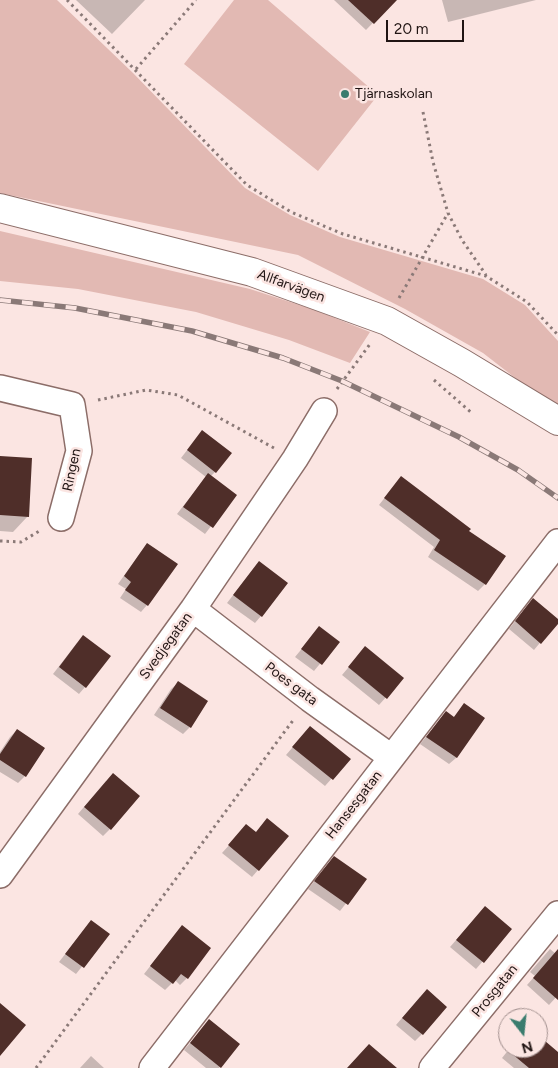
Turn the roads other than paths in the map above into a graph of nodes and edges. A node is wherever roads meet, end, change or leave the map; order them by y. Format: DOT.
graph roads {
  1 [pos="0,208"];
  2 [pos="0,388"];
  3 [pos="324,411"];
  4 [pos="558,421"];
  5 [pos="61,518"];
  6 [pos="558,542"];
  7 [pos="193,609"];
  8 [pos="391,757"];
  9 [pos="0,875"];
  10 [pos="558,914"];
  11 [pos="152,1068"];
  12 [pos="432,1068"];
  1 -- 4 [label="street, Allfarvägen"];
  2 -- 5 [label="street, Ringen"];
  3 -- 7 [label="street, Svedjegatan"];
  6 -- 8 [label="street, Hansesgatan"];
  7 -- 8 [label="street, Poes gata"];
  7 -- 9 [label="street, Svedjegatan"];
  8 -- 11 [label="street, Hansesgatan"];
  10 -- 12 [label="street, Prosgatan"];
}
